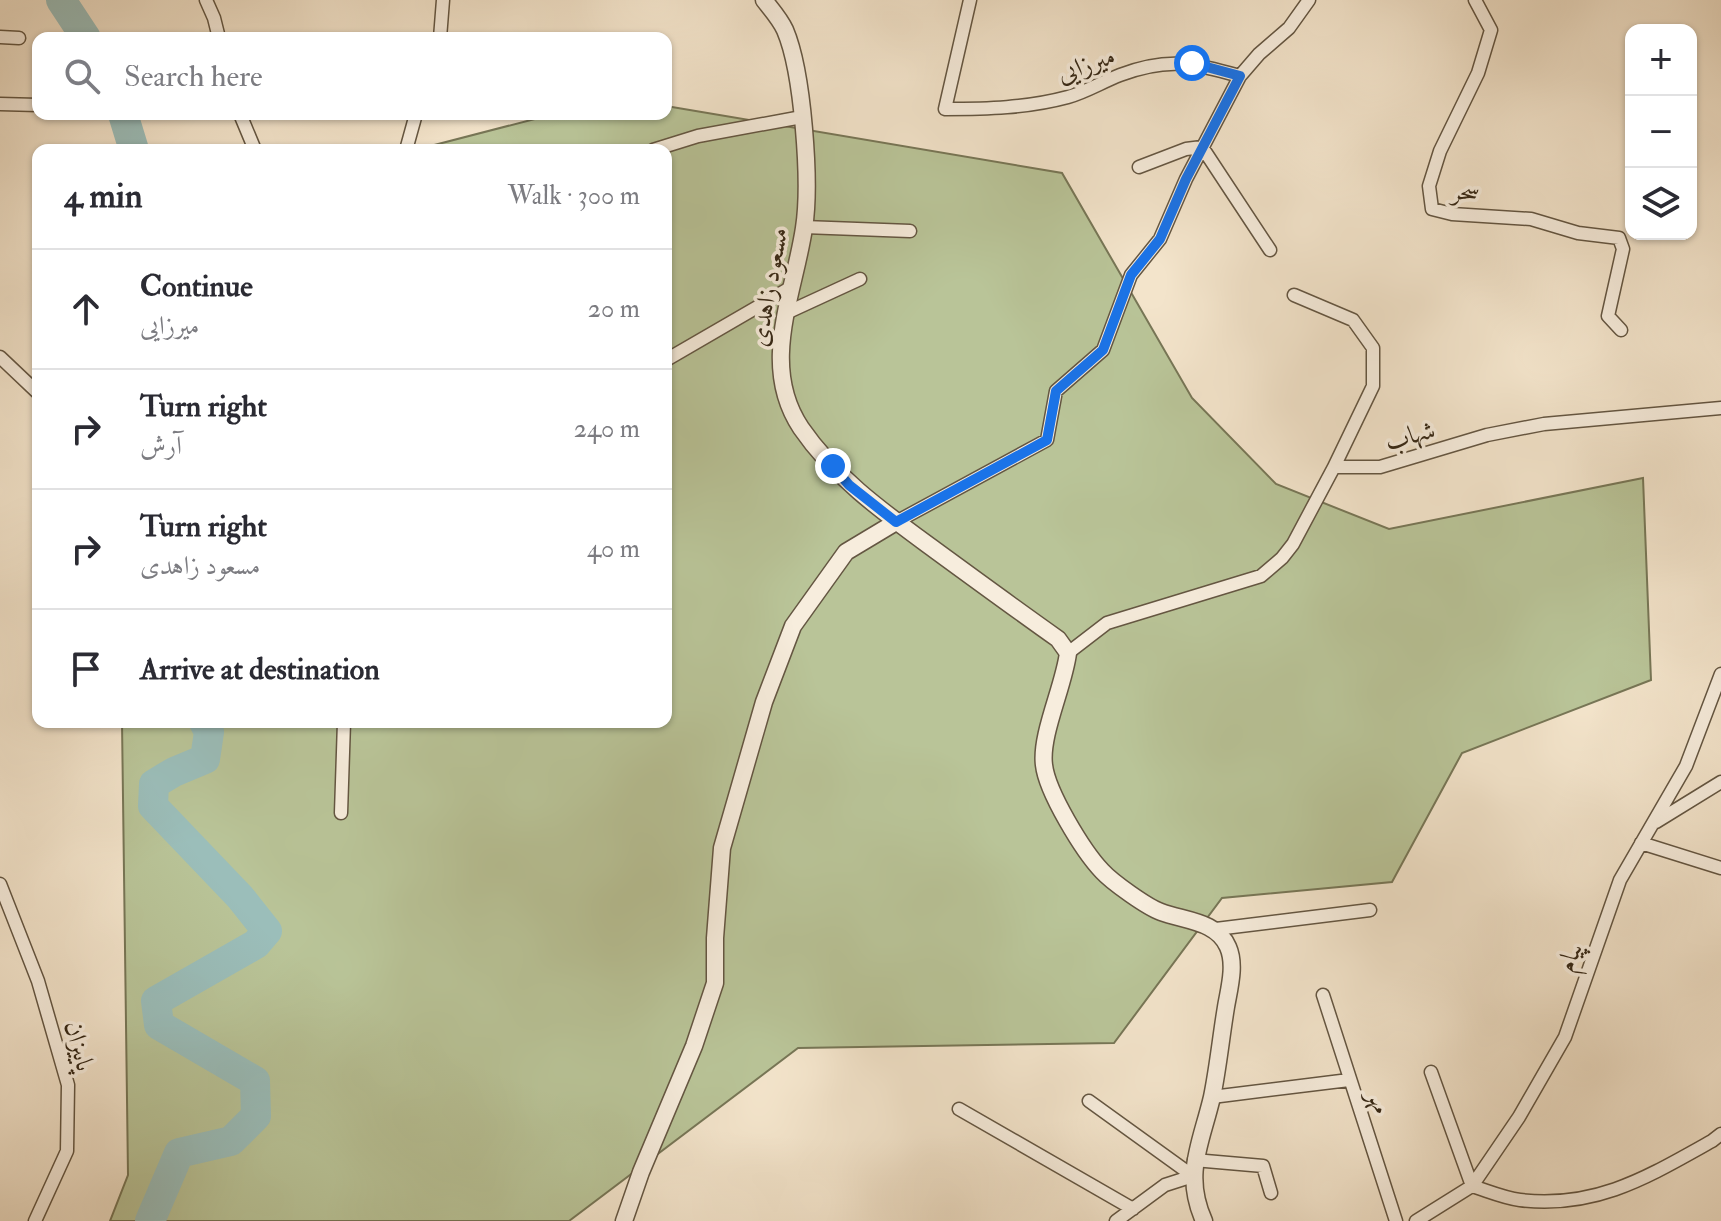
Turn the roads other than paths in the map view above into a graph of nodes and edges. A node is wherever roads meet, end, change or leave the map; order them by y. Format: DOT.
graph roads {
  1 [pos="206,0"];
  2 [pos="443,0"];
  3 [pos="764,0"];
  4 [pos="970,0"];
  5 [pos="1309,0"];
  6 [pos="1475,0"];
  7 [pos="218,32"];
  8 [pos="440,32"];
  9 [pos="0,37"];
  10 [pos="19,38"];
  11 [pos="1240,76"];
  12 [pos="0,104"];
  13 [pos="32,105"];
  14 [pos="802,117"];
  15 [pos="242,120"];
  16 [pos="414,120"];
  17 [pos="252,144"];
  18 [pos="408,144"];
  19 [pos="672,144"];
  20 [pos="1202,147"];
  21 [pos="1139,167"];
  22 [pos="804,227"];
  23 [pos="910,231"];
  24 [pos="1270,250"];
  25 [pos="860,279"];
  26 [pos="790,288"];
  27 [pos="1294,295"];
  28 [pos="784,314"];
  29 [pos="1621,330"];
  30 [pos="0,357"];
  31 [pos="672,357"];
  32 [pos="32,387"];
  33 [pos="1721,408"];
  34 [pos="1334,467"];
  35 [pos="896,522"];
  36 [pos="1068,653"];
  37 [pos="1721,674"];
  38 [pos="344,728"];
  39 [pos="1721,782"];
  40 [pos="341,813"];
  41 [pos="1652,824"];
  42 [pos="1641,843"];
  43 [pos="1721,868"];
  44 [pos="0,884"];
  45 [pos="1370,910"];
  46 [pos="1216,929"];
  47 [pos="1323,995"];
  48 [pos="1431,1072"];
  49 [pos="1349,1080"];
  50 [pos="1212,1097"];
  51 [pos="1089,1101"];
  52 [pos="959,1109"];
  53 [pos="1721,1134"];
  54 [pos="1194,1168"];
  55 [pos="1472,1186"];
  56 [pos="1271,1193"];
  57 [pos="1133,1209"];
  58 [pos="35,1221"];
  59 [pos="624,1221"];
  60 [pos="1116,1221"];
  61 [pos="1204,1221"];
  62 [pos="1396,1221"];
  63 [pos="1416,1221"];
  1 -- 7 [label="street"];
  2 -- 8 [label="street"];
  3 -- 14 [label="street, مسعود زاهدی"];
  4 -- 11 [label="street, میرزایی"];
  5 -- 11 [label="street"];
  6 -- 29 [label="street, سحر"];
  9 -- 10 [label="street"];
  11 -- 20 [label="street"];
  12 -- 13 [label="street"];
  14 -- 19 [label="street"];
  14 -- 22 [label="street, مسعود زاهدی"];
  15 -- 17 [label="street"];
  16 -- 18 [label="street"];
  20 -- 21 [label="street"];
  20 -- 24 [label="street"];
  20 -- 35 [label="street"];
  22 -- 23 [label="street"];
  22 -- 26 [label="street, مسعود زاهدی"];
  25 -- 28 [label="street"];
  26 -- 28 [label="street, مسعود زاهدی"];
  26 -- 31 [label="street"];
  27 -- 34 [label="street, شهاب"];
  28 -- 35 [label="street, مسعود زاهدی"];
  30 -- 32 [label="street"];
  33 -- 34 [label="street, شهاب"];
  34 -- 36 [label="street"];
  35 -- 36 [label="street, مسعود زاهدی"];
  35 -- 59 [label="street"];
  36 -- 46 [label="street"];
  37 -- 41 [label="street, پیام"];
  38 -- 40 [label="street"];
  39 -- 41 [label="street"];
  41 -- 42 [label="street, پیام"];
  42 -- 43 [label="street"];
  42 -- 55 [label="street, پیام"];
  44 -- 58 [label="street, پاییزان"];
  45 -- 46 [label="street"];
  46 -- 50 [label="street"];
  47 -- 49 [label="street, مهر"];
  48 -- 55 [label="street"];
  49 -- 50 [label="street"];
  49 -- 62 [label="street, مهر"];
  50 -- 54 [label="street"];
  51 -- 54 [label="street"];
  52 -- 57 [label="street"];
  53 -- 55 [label="street"];
  54 -- 56 [label="street"];
  54 -- 57 [label="street"];
  54 -- 61 [label="street"];
  55 -- 63 [label="street, پیام"];
  57 -- 60 [label="street"];
}
